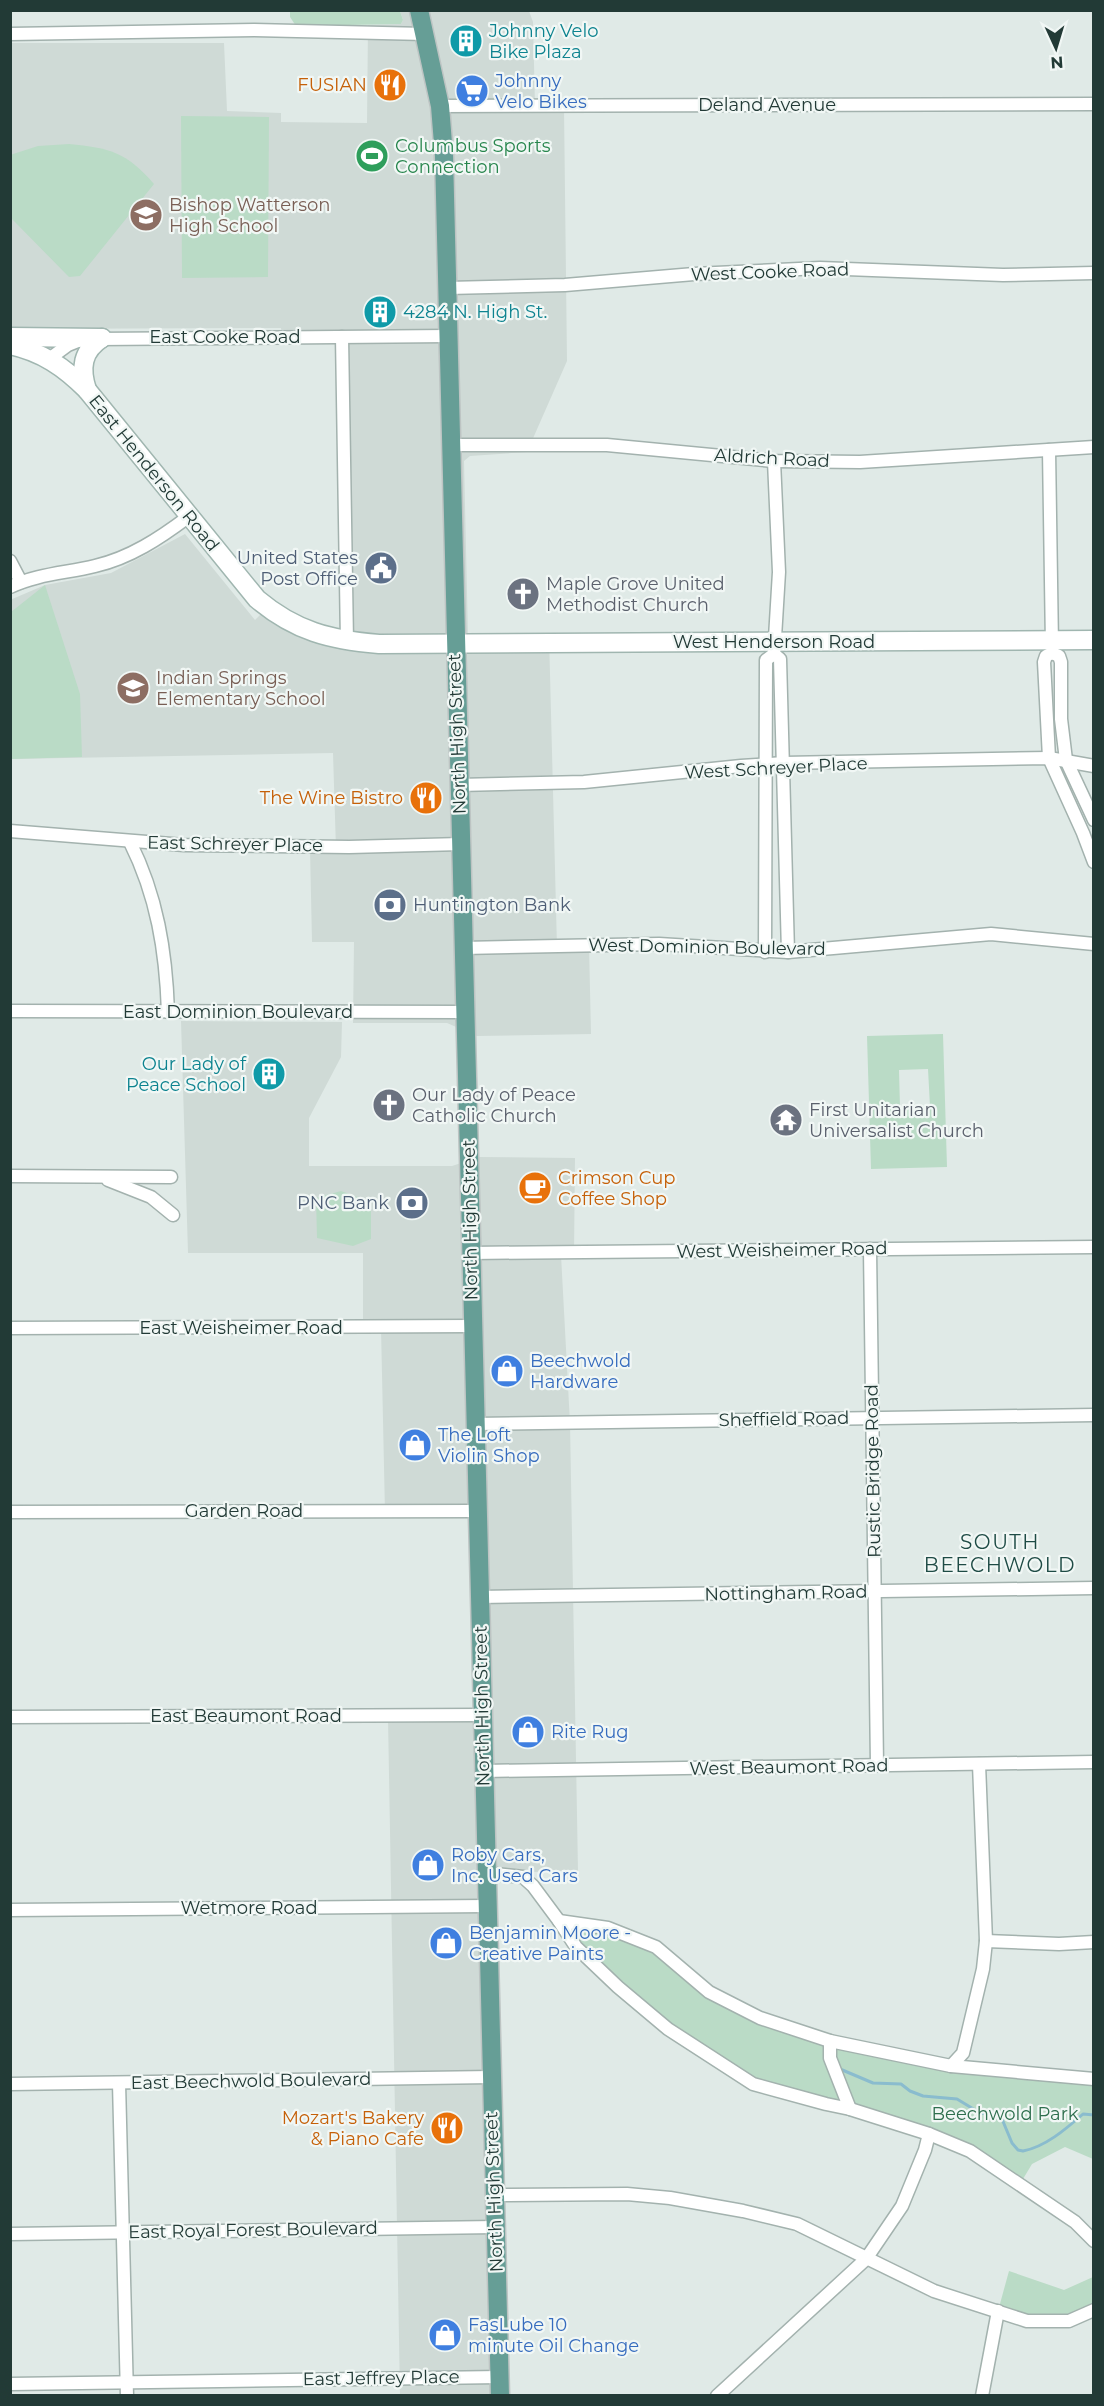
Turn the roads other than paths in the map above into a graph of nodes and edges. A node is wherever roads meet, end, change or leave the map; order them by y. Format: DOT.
graph roads {
  1 [pos="419,10"];
  2 [pos="10,34"];
  3 [pos="425,34"];
  4 [pos="1094,104"];
  5 [pos="440,106"];
  6 [pos="1094,273"];
  7 [pos="448,288"];
  8 [pos="448,336"];
  9 [pos="10,337"];
  10 [pos="342,337"];
  11 [pos="102,338"];
  12 [pos="10,345"];
  13 [pos="49,359"];
  14 [pos="87,390"];
  15 [pos="451,445"];
  16 [pos="1094,447"];
  17 [pos="1049,450"];
  18 [pos="774,461"];
  19 [pos="188,517"];
  20 [pos="10,561"];
  21 [pos="16,584"];
  22 [pos="1094,639"];
  23 [pos="347,642"];
  24 [pos="455,644"];
  25 [pos="1052,646"];
  26 [pos="774,648"];
  27 [pos="1048,758"];
  28 [pos="1066,760"];
  29 [pos="766,764"];
  30 [pos="784,764"];
  31 [pos="1094,766"];
  32 [pos="459,785"];
  33 [pos="1094,820"];
  34 [pos="10,831"];
  35 [pos="130,842"];
  36 [pos="461,844"];
  37 [pos="1094,862"];
  38 [pos="1094,944"];
  39 [pos="463,948"];
  40 [pos="765,952"];
  41 [pos="788,952"];
  42 [pos="10,1011"];
  43 [pos="168,1012"];
  44 [pos="465,1012"];
  45 [pos="10,1176"];
  46 [pos="98,1176"];
  47 [pos="171,1177"];
  48 [pos="173,1215"];
  49 [pos="1094,1247"];
  50 [pos="870,1250"];
  51 [pos="471,1253"];
  52 [pos="472,1326"];
  53 [pos="10,1328"];
  54 [pos="1094,1415"];
  55 [pos="872,1418"];
  56 [pos="475,1424"];
  57 [pos="477,1510"];
  58 [pos="10,1512"];
  59 [pos="1094,1588"];
  60 [pos="875,1592"];
  61 [pos="479,1597"];
  62 [pos="482,1715"];
  63 [pos="10,1717"];
  64 [pos="1094,1762"];
  65 [pos="979,1764"];
  66 [pos="877,1765"];
  67 [pos="484,1771"];
  68 [pos="486,1873"];
  69 [pos="487,1906"];
  70 [pos="10,1910"];
  71 [pos="559,1921"];
  72 [pos="986,1941"];
  73 [pos="1094,1942"];
  74 [pos="830,2041"];
  75 [pos="951,2067"];
  76 [pos="491,2077"];
  77 [pos="1094,2079"];
  78 [pos="119,2083"];
  79 [pos="10,2084"];
  80 [pos="850,2109"];
  81 [pos="929,2134"];
  82 [pos="494,2195"];
  83 [pos="495,2227"];
  84 [pos="123,2232"];
  85 [pos="10,2234"];
  86 [pos="1094,2241"];
  87 [pos="866,2259"];
  88 [pos="1094,2310"];
  89 [pos="998,2311"];
  90 [pos="500,2377"];
  91 [pos="127,2382"];
  92 [pos="10,2384"];
  93 [pos="128,2396"];
  94 [pos="500,2396"];
  95 [pos="717,2396"];
  96 [pos="982,2396"];
  1 -- 3 [label="main road, North High Street"];
  2 -- 3 [label="street"];
  3 -- 5 [label="main road, North High Street"];
  4 -- 5 [label="street, Deland Avenue"];
  5 -- 7 [label="main road, North High Street"];
  6 -- 7 [label="street, West Cooke Road"];
  7 -- 8 [label="main road, North High Street"];
  8 -- 10 [label="street, East Cooke Road"];
  8 -- 15 [label="main road, North High Street"];
  9 -- 11 [label="main road"];
  10 -- 11 [label="street, East Cooke Road"];
  10 -- 23 [label="street"];
  11 -- 13 [label="street, East Cooke Road"];
  11 -- 14 [label="main road"];
  12 -- 13 [label="main road"];
  13 -- 14 [label="main road, East Henderson Road"];
  14 -- 19 [label="main road, East Henderson Road"];
  15 -- 18 [label="street, Aldrich Road"];
  15 -- 24 [label="main road, North High Street"];
  16 -- 17 [label="street, Aldrich Road"];
  17 -- 18 [label="street, Aldrich Road"];
  17 -- 25 [label="street"];
  18 -- 26 [label="street"];
  19 -- 21 [label="street"];
  19 -- 23 [label="main road, East Henderson Road"];
  20 -- 21 [label="street"];
  22 -- 25 [label="main road, West Henderson Road"];
  23 -- 24 [label="main road, East Henderson Road"];
  24 -- 26 [label="main road, West Henderson Road"];
  24 -- 32 [label="main road, North High Street"];
  25 -- 26 [label="main road, West Henderson Road"];
  25 -- 27 [label="street"];
  25 -- 28 [label="street"];
  26 -- 29 [label="street"];
  26 -- 30 [label="street"];
  27 -- 28 [label="street, West Schreyer Place"];
  27 -- 30 [label="street, West Schreyer Place"];
  27 -- 37 [label="street"];
  28 -- 31 [label="street, West Schreyer Place"];
  28 -- 33 [label="street"];
  29 -- 30 [label="street, West Schreyer Place"];
  29 -- 32 [label="street, West Schreyer Place"];
  29 -- 40 [label="street"];
  30 -- 41 [label="street"];
  32 -- 36 [label="main road, North High Street"];
  34 -- 35 [label="street, East Schreyer Place"];
  35 -- 36 [label="street, East Schreyer Place"];
  35 -- 43 [label="street"];
  36 -- 39 [label="main road, North High Street"];
  38 -- 41 [label="street, West Dominion Boulevard"];
  39 -- 40 [label="street, West Dominion Boulevard"];
  39 -- 44 [label="main road, North High Street"];
  40 -- 41 [label="street, West Dominion Boulevard"];
  42 -- 43 [label="street, East Dominion Boulevard"];
  43 -- 44 [label="street, East Dominion Boulevard"];
  44 -- 51 [label="main road, North High Street"];
  45 -- 46 [label="street"];
  46 -- 47 [label="street"];
  46 -- 48 [label="street"];
  49 -- 50 [label="street, West Weisheimer Road"];
  50 -- 51 [label="street, West Weisheimer Road"];
  50 -- 55 [label="street, Rustic Bridge Road"];
  51 -- 52 [label="main road, North High Street"];
  52 -- 53 [label="street, East Weisheimer Road"];
  52 -- 56 [label="main road, North High Street"];
  54 -- 55 [label="street, Sheffield Road"];
  55 -- 56 [label="street, Sheffield Road"];
  55 -- 60 [label="street, Rustic Bridge Road"];
  56 -- 57 [label="main road, North High Street"];
  57 -- 58 [label="street, Garden Road"];
  57 -- 61 [label="main road, North High Street"];
  59 -- 60 [label="street, Nottingham Road"];
  60 -- 61 [label="street, Nottingham Road"];
  60 -- 66 [label="street, Rustic Bridge Road"];
  61 -- 62 [label="main road, North High Street"];
  62 -- 63 [label="street, East Beaumont Road"];
  62 -- 67 [label="main road, North High Street"];
  64 -- 65 [label="street, West Beaumont Road"];
  65 -- 66 [label="street, West Beaumont Road"];
  65 -- 72 [label="street"];
  66 -- 67 [label="street, West Beaumont Road"];
  67 -- 68 [label="main road, North High Street"];
  68 -- 69 [label="main road, North High Street"];
  68 -- 71 [label="street"];
  69 -- 70 [label="street, Wetmore Road"];
  69 -- 76 [label="main road, North High Street"];
  71 -- 74 [label="street"];
  71 -- 80 [label="street"];
  72 -- 73 [label="street"];
  72 -- 75 [label="street"];
  74 -- 75 [label="street"];
  74 -- 80 [label="street"];
  75 -- 77 [label="street"];
  76 -- 78 [label="street, East Beechwold Boulevard"];
  76 -- 82 [label="main road, North High Street"];
  78 -- 79 [label="street, East Beechwold Boulevard"];
  78 -- 84 [label="street"];
  80 -- 81 [label="street"];
  81 -- 86 [label="street"];
  81 -- 87 [label="street"];
  82 -- 83 [label="main road, North High Street"];
  82 -- 87 [label="street"];
  83 -- 84 [label="street, East Royal Forest Boulevard"];
  83 -- 90 [label="main road, North High Street"];
  84 -- 85 [label="street, East Royal Forest Boulevard"];
  84 -- 91 [label="street"];
  87 -- 89 [label="street"];
  87 -- 95 [label="street"];
  88 -- 89 [label="street"];
  89 -- 96 [label="street"];
  90 -- 91 [label="street, East Jeffrey Place"];
  90 -- 94 [label="main road, North High Street"];
  91 -- 92 [label="street, East Jeffrey Place"];
  91 -- 93 [label="street"];
}
